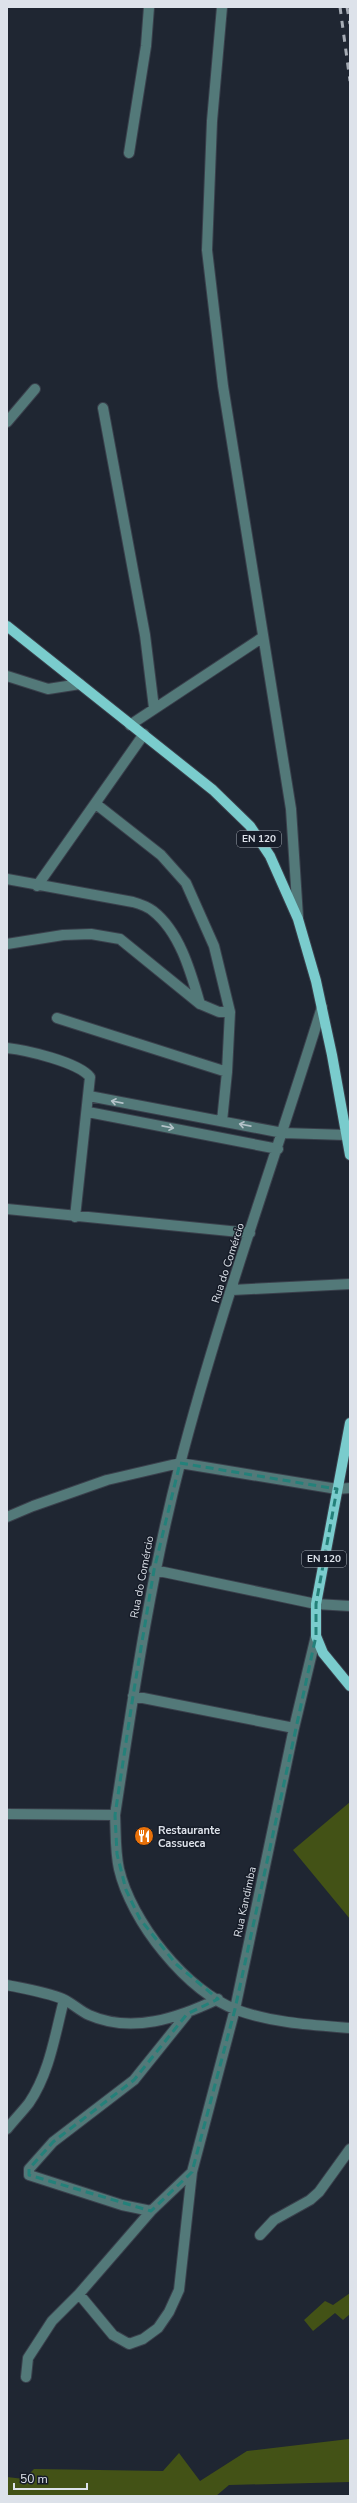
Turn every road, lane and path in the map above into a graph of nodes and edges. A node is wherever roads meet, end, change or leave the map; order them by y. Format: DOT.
graph roads {
  1 [pos="149,7"];
  2 [pos="222,7"];
  3 [pos="128,153"];
  4 [pos="35,389"];
  5 [pos="103,408"];
  6 [pos="7,422"];
  7 [pos="7,626"];
  8 [pos="263,637"];
  9 [pos="7,676"];
  10 [pos="80,684"];
  11 [pos="154,708"];
  12 [pos="130,724"];
  13 [pos="144,734"];
  14 [pos="96,804"];
  15 [pos="7,879"];
  16 [pos="37,886"];
  17 [pos="298,919"];
  18 [pos="7,944"];
  19 [pos="200,1004"];
  20 [pos="322,1007"];
  21 [pos="230,1012"];
  22 [pos="57,1018"];
  23 [pos="7,1048"];
  24 [pos="227,1072"];
  25 [pos="89,1096"];
  26 [pos="88,1112"];
  27 [pos="222,1121"];
  28 [pos="283,1133"];
  29 [pos="346,1135"];
  30 [pos="278,1149"];
  31 [pos="350,1155"];
  32 [pos="7,1209"];
  33 [pos="75,1217"];
  34 [pos="250,1233"];
  35 [pos="350,1284"];
  36 [pos="232,1290"];
  37 [pos="350,1423"];
  38 [pos="180,1462"];
  39 [pos="350,1488"];
  40 [pos="337,1489"];
  41 [pos="7,1518"];
  42 [pos="154,1570"];
  43 [pos="316,1604"];
  44 [pos="350,1606"];
  45 [pos="316,1636"];
  46 [pos="350,1686"];
  47 [pos="133,1696"];
  48 [pos="294,1728"];
  49 [pos="7,1814"];
  50 [pos="115,1815"];
  51 [pos="7,1985"];
  52 [pos="218,1999"];
  53 [pos="64,2000"];
  54 [pos="235,2009"];
  55 [pos="186,2014"];
  56 [pos="350,2028"];
  57 [pos="7,2129"];
  58 [pos="350,2149"];
  59 [pos="192,2172"];
  60 [pos="151,2211"];
  61 [pos="260,2235"];
  62 [pos="79,2294"];
  63 [pos="26,2377"];
  1 -- 3 [label="street"];
  2 -- 8 [label="street"];
  4 -- 6 [label="street"];
  5 -- 11 [label="street"];
  7 -- 10 [label="main road, EN 120"];
  8 -- 11 [label="street"];
  8 -- 17 [label="street"];
  9 -- 10 [label="street"];
  10 -- 12 [label="main road, EN 120"];
  11 -- 12 [label="street"];
  12 -- 13 [label="main road, EN 120"];
  13 -- 14 [label="street"];
  13 -- 17 [label="main road, EN 120"];
  14 -- 16 [label="street"];
  14 -- 21 [label="street"];
  15 -- 16 [label="street"];
  16 -- 19 [label="street"];
  17 -- 20 [label="main road, EN 120"];
  18 -- 19 [label="street"];
  19 -- 21 [label="street"];
  20 -- 28 [label="street, Rua do Comércio"];
  20 -- 29 [label="main road, EN 120"];
  21 -- 24 [label="street"];
  22 -- 24 [label="street"];
  23 -- 25 [label="street"];
  24 -- 27 [label="street"];
  25 -- 26 [label="street"];
  27 -- 25 [label="street, one-way"];
  26 -- 30 [label="street, one-way"];
  26 -- 33 [label="street"];
  28 -- 27 [label="street, one-way"];
  28 -- 29 [label="street"];
  28 -- 30 [label="street, Rua do Comércio"];
  29 -- 31 [label="main road, EN 120"];
  30 -- 34 [label="street, Rua do Comércio"];
  32 -- 33 [label="street"];
  33 -- 34 [label="street"];
  34 -- 36 [label="street, Rua do Comércio"];
  35 -- 36 [label="street"];
  36 -- 38 [label="street, Rua do Comércio"];
  37 -- 40 [label="main road, EN 120"];
  38 -- 40 [label="street"];
  38 -- 41 [label="street"];
  38 -- 42 [label="street, Rua do Comércio"];
  39 -- 40 [label="street"];
  40 -- 43 [label="main road, EN 120"];
  42 -- 43 [label="street"];
  42 -- 47 [label="street, Rua do Comércio"];
  43 -- 44 [label="street"];
  43 -- 45 [label="main road, EN 120"];
  45 -- 46 [label="main road, EN 120"];
  45 -- 48 [label="street, Rua Kandimba"];
  47 -- 48 [label="street"];
  47 -- 50 [label="street, Rua do Comércio"];
  48 -- 54 [label="street, Rua Kandimba"];
  49 -- 50 [label="street"];
  50 -- 52 [label="street, Rua do Comércio"];
  51 -- 53 [label="street"];
  52 -- 54 [label="street, Rua do Comércio"];
  52 -- 55 [label="street"];
  53 -- 55 [label="street"];
  53 -- 57 [label="street"];
  54 -- 56 [label="street, Rua do Comércio"];
  54 -- 59 [label="street, Rua Kandimba"];
  55 -- 60 [label="street"];
  58 -- 61 [label="street"];
  59 -- 60 [label="street"];
  59 -- 62 [label="street, Rua Kandimba"];
  60 -- 62 [label="street"];
  62 -- 63 [label="street"];
}
